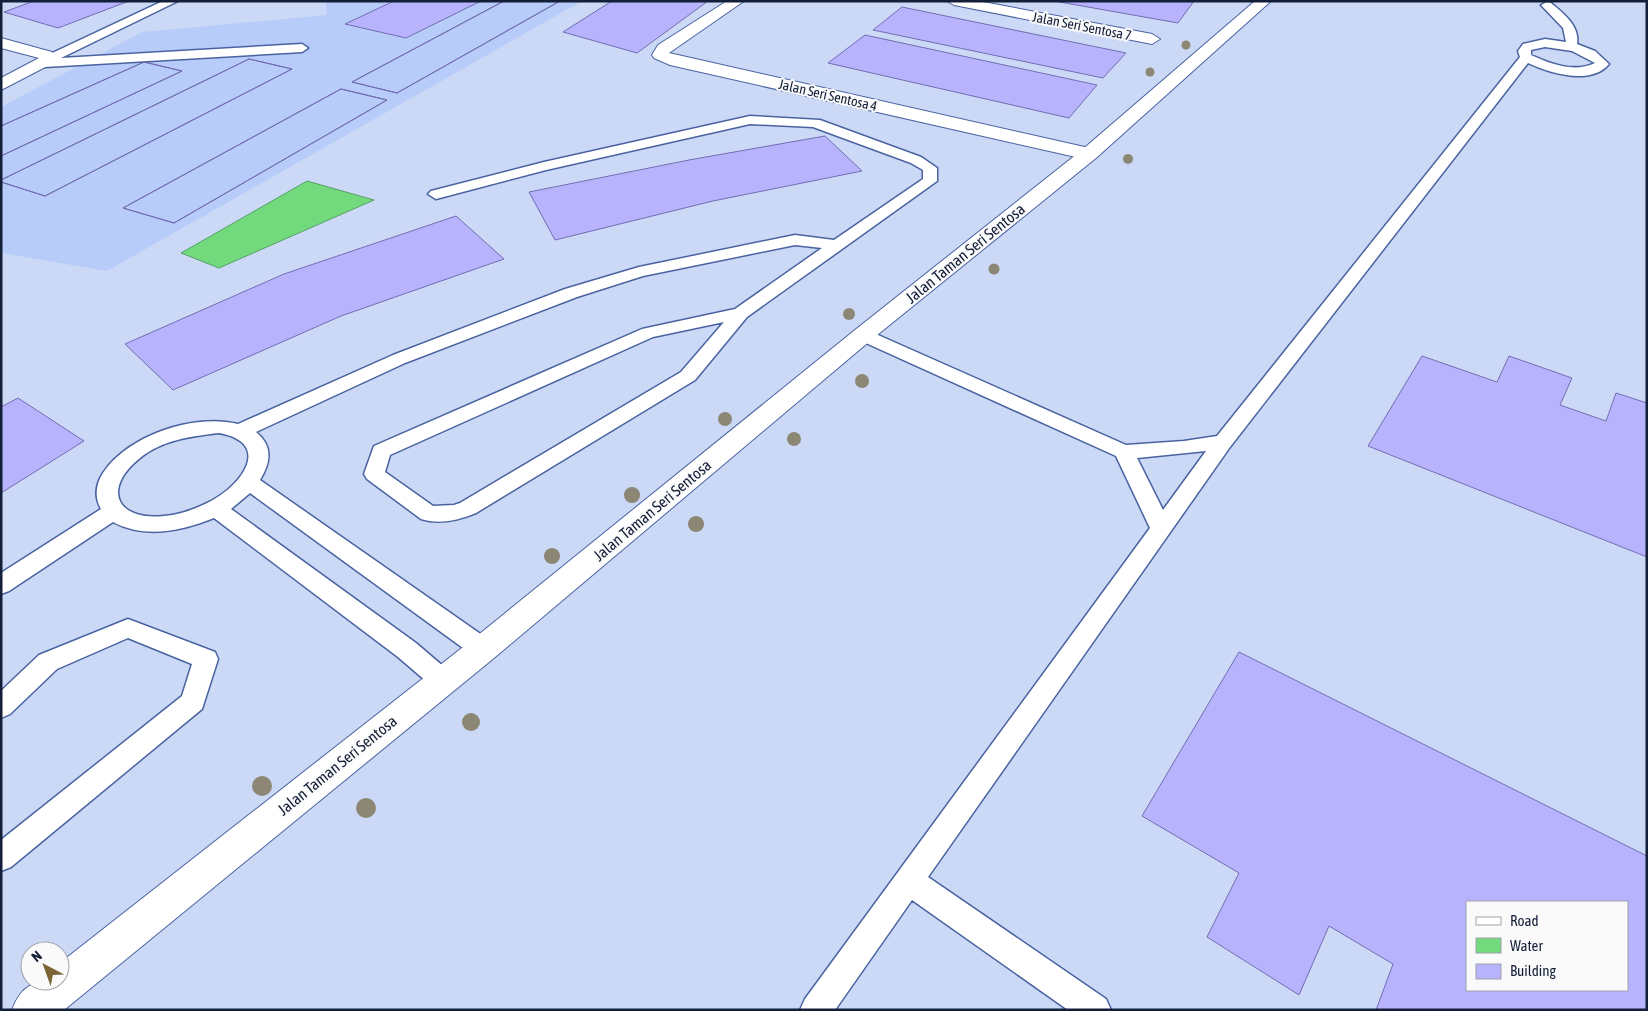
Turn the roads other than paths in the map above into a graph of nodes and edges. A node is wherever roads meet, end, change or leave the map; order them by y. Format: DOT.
graph roads {
  1 [pos="172,1"];
  2 [pos="737,1"];
  3 [pos="954,1"];
  4 [pos="1264,1"];
  5 [pos="1547,5"];
  6 [pos="1152,39"];
  7 [pos="1,44"];
  8 [pos="1572,46"];
  9 [pos="302,48"];
  10 [pos="1526,57"];
  11 [pos="47,61"];
  12 [pos="1,85"];
  13 [pos="1089,154"];
  14 [pos="436,194"];
  15 [pos="837,245"];
  16 [pos="741,313"];
  17 [pos="863,335"];
  18 [pos="240,431"];
  19 [pos="1223,442"];
  20 [pos="1124,452"];
  21 [pos="249,482"];
  22 [pos="215,508"];
  23 [pos="112,512"];
  24 [pos="1160,527"];
  25 [pos="1,585"];
  26 [pos="483,649"];
  27 [pos="442,680"];
  28 [pos="1,707"];
  29 [pos="1,858"];
  30 [pos="908,880"];
  31 [pos="32,1010"];
  32 [pos="816,1010"];
  33 [pos="1095,1010"];
  1 -- 11 [label="lane"];
  2 -- 13 [label="main road, Jalan Seri Sentosa 4"];
  3 -- 6 [label="main road, Jalan Seri Sentosa 7"];
  4 -- 13 [label="main road, Jalan Taman Seri Sentosa"];
  5 -- 8 [label="lane"];
  7 -- 11 [label="main road"];
  8 -- 10 [label="lane"];
  8 -- 10 [label="lane"];
  9 -- 11 [label="lane"];
  10 -- 19 [label="lane"];
  11 -- 12 [label="main road"];
  13 -- 17 [label="main road, Jalan Taman Seri Sentosa"];
  14 -- 15 [label="lane"];
  15 -- 16 [label="lane"];
  15 -- 18 [label="lane"];
  16 -- 16 [label="lane"];
  17 -- 20 [label="lane"];
  17 -- 26 [label="main road, Jalan Taman Seri Sentosa"];
  18 -- 21 [label="lane"];
  18 -- 23 [label="lane"];
  19 -- 20 [label="lane"];
  19 -- 24 [label="lane"];
  20 -- 24 [label="lane"];
  21 -- 22 [label="lane"];
  21 -- 26 [label="lane"];
  22 -- 23 [label="lane"];
  22 -- 27 [label="lane"];
  23 -- 25 [label="lane"];
  24 -- 30 [label="lane"];
  26 -- 27 [label="main road, Jalan Taman Seri Sentosa"];
  27 -- 31 [label="main road, Jalan Taman Seri Sentosa"];
  28 -- 29 [label="lane"];
  30 -- 32 [label="lane"];
  30 -- 33 [label="lane"];
}
